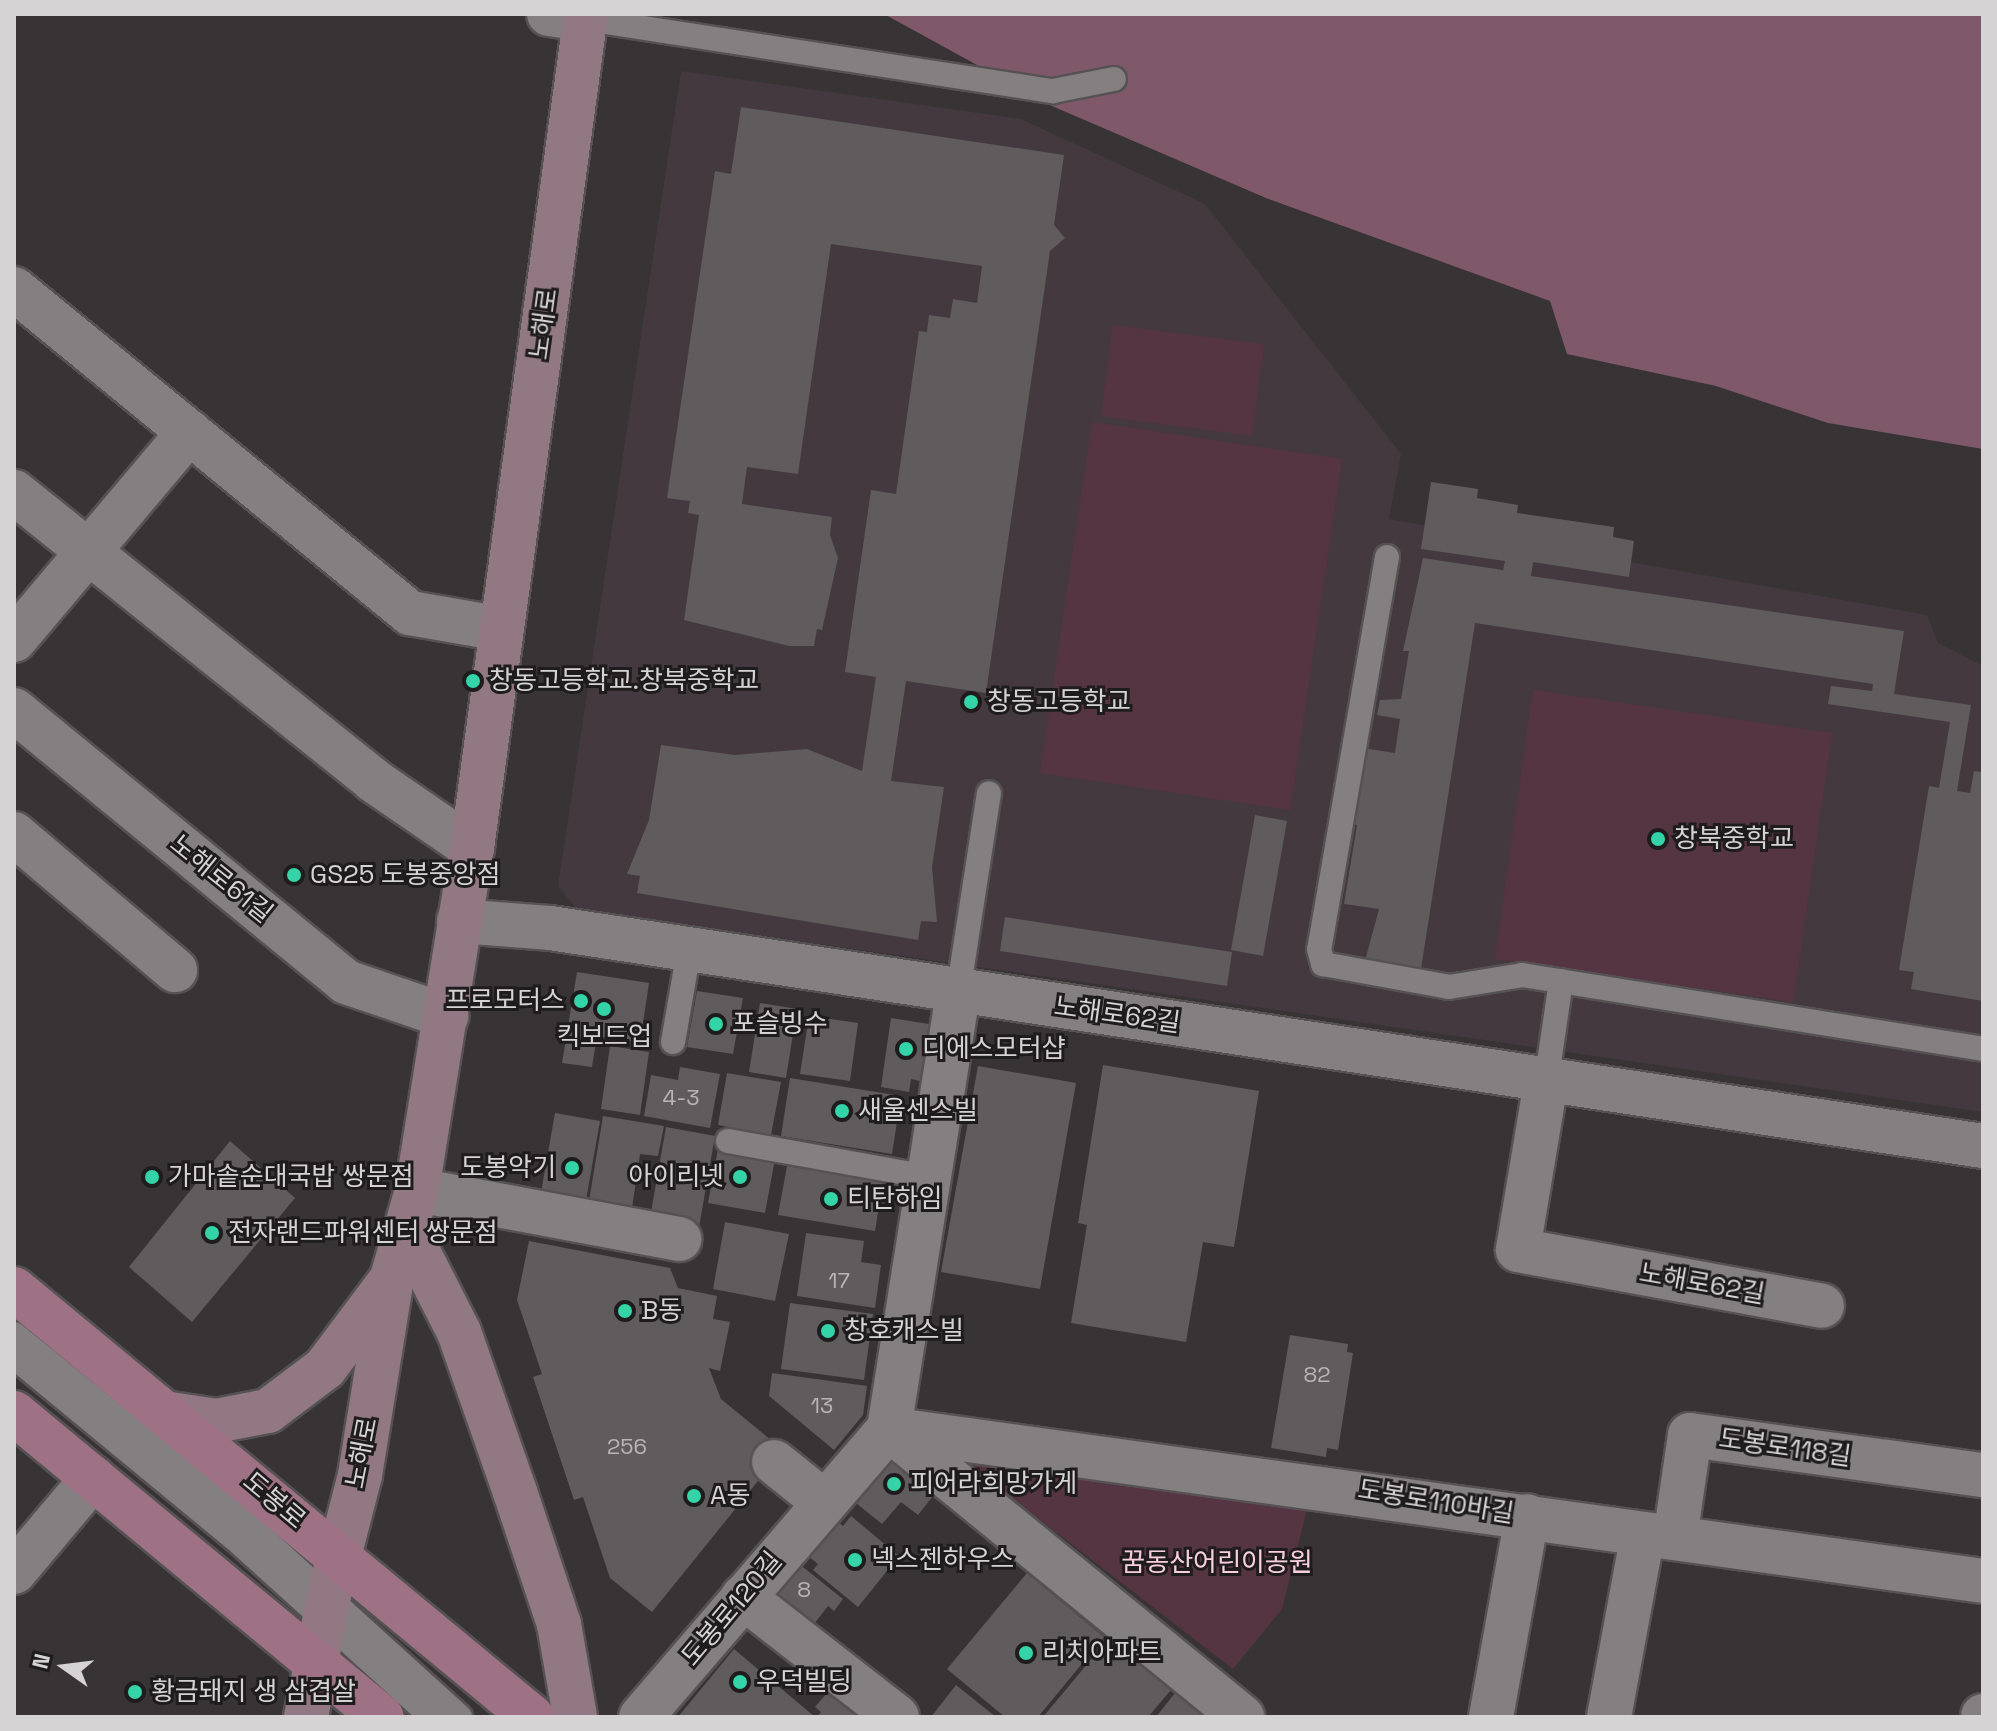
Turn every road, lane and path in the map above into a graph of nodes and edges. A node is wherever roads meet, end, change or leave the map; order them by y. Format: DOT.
graph roads {
  1 [pos="574,16"];
  2 [pos="1114,79"];
  3 [pos="14,289"];
  4 [pos="189,432"];
  5 [pos="14,492"];
  6 [pos="90,550"];
  7 [pos="1387,557"];
  8 [pos="502,629"];
  9 [pos="14,640"];
  10 [pos="14,710"];
  11 [pos="989,793"];
  12 [pos="14,834"];
  13 [pos="472,848"];
  14 [pos="459,921"];
  15 [pos="689,950"];
  16 [pos="175,970"];
  17 [pos="1561,981"];
  18 [pos="958,993"];
  19 [pos="446,1016"];
  20 [pos="673,1042"];
  21 [pos="1983,1049"];
  22 [pos="1547,1076"];
  23 [pos="728,1141"];
  24 [pos="1983,1146"];
  25 [pos="929,1177"];
  26 [pos="417,1190"];
  27 [pos="409,1234"];
  28 [pos="679,1239"];
  29 [pos="392,1278"];
  30 [pos="14,1289"];
  31 [pos="1822,1306"];
  32 [pos="14,1334"];
  33 [pos="14,1357"];
  34 [pos="14,1413"];
  35 [pos="164,1413"];
  36 [pos="889,1429"];
  37 [pos="774,1462"];
  38 [pos="1983,1475"];
  39 [pos="93,1478"];
  40 [pos="824,1502"];
  41 [pos="1527,1516"];
  42 [pos="1659,1536"];
  43 [pos="14,1572"];
  44 [pos="1983,1581"];
  45 [pos="331,1590"];
  46 [pos="743,1597"];
  47 [pos="317,1667"];
  48 [pos="306,1717"];
  49 [pos="382,1717"];
  50 [pos="432,1717"];
  51 [pos="460,1717"];
  52 [pos="532,1717"];
  53 [pos="575,1717"];
  54 [pos="641,1717"];
  55 [pos="897,1717"];
  56 [pos="1242,1717"];
  57 [pos="1491,1717"];
  58 [pos="1609,1717"];
  1 -- 2 [label="lane"];
  1 -- 8 [label="main road, 노해로"];
  3 -- 4 [label="street"];
  4 -- 6 [label="street"];
  4 -- 8 [label="street"];
  5 -- 6 [label="street"];
  6 -- 9 [label="street"];
  6 -- 13 [label="street"];
  7 -- 17 [label="lane"];
  8 -- 13 [label="main road, 노해로"];
  10 -- 19 [label="street, 노해로61길"];
  11 -- 18 [label="lane"];
  12 -- 16 [label="street"];
  13 -- 14 [label="main road, 노해로"];
  14 -- 15 [label="street, 노해로62길"];
  14 -- 19 [label="main road, 노해로"];
  15 -- 18 [label="street, 노해로62길"];
  15 -- 20 [label="lane"];
  17 -- 21 [label="lane"];
  17 -- 22 [label="lane"];
  18 -- 22 [label="street, 노해로62길"];
  18 -- 25 [label="street"];
  19 -- 26 [label="main road, 노해로"];
  22 -- 24 [label="street, 노해로62길"];
  22 -- 31 [label="street, 노해로62길"];
  23 -- 25 [label="lane"];
  25 -- 36 [label="street"];
  26 -- 27 [label="main road, 노해로"];
  26 -- 28 [label="street"];
  27 -- 29 [label="main road, 노해로"];
  27 -- 53 [label="main road"];
  29 -- 35 [label="main road"];
  29 -- 45 [label="main road, 노해로"];
  30 -- 35 [label="main road, 도봉로"];
  32 -- 45 [label="lane"];
  33 -- 45 [label="lane"];
  34 -- 39 [label="main road"];
  35 -- 45 [label="main road, 도봉로"];
  36 -- 40 [label="street, 도봉로120길"];
  36 -- 41 [label="street, 도봉로110바길"];
  36 -- 56 [label="street"];
  37 -- 40 [label="street"];
  38 -- 42 [label="street, 도봉로118길"];
  39 -- 43 [label="street"];
  39 -- 47 [label="main road"];
  40 -- 46 [label="street, 도봉로120길"];
  41 -- 42 [label="street, 도봉로110바길"];
  41 -- 57 [label="street"];
  42 -- 44 [label="street, 도봉로110바길"];
  42 -- 58 [label="street"];
  45 -- 47 [label="main road, 노해로"];
  45 -- 50 [label="lane"];
  45 -- 51 [label="lane"];
  45 -- 52 [label="main road, 도봉로"];
  46 -- 54 [label="street, 도봉로120길"];
  46 -- 55 [label="street"];
  47 -- 48 [label="main road, 노해로"];
  47 -- 49 [label="main road"];
}
